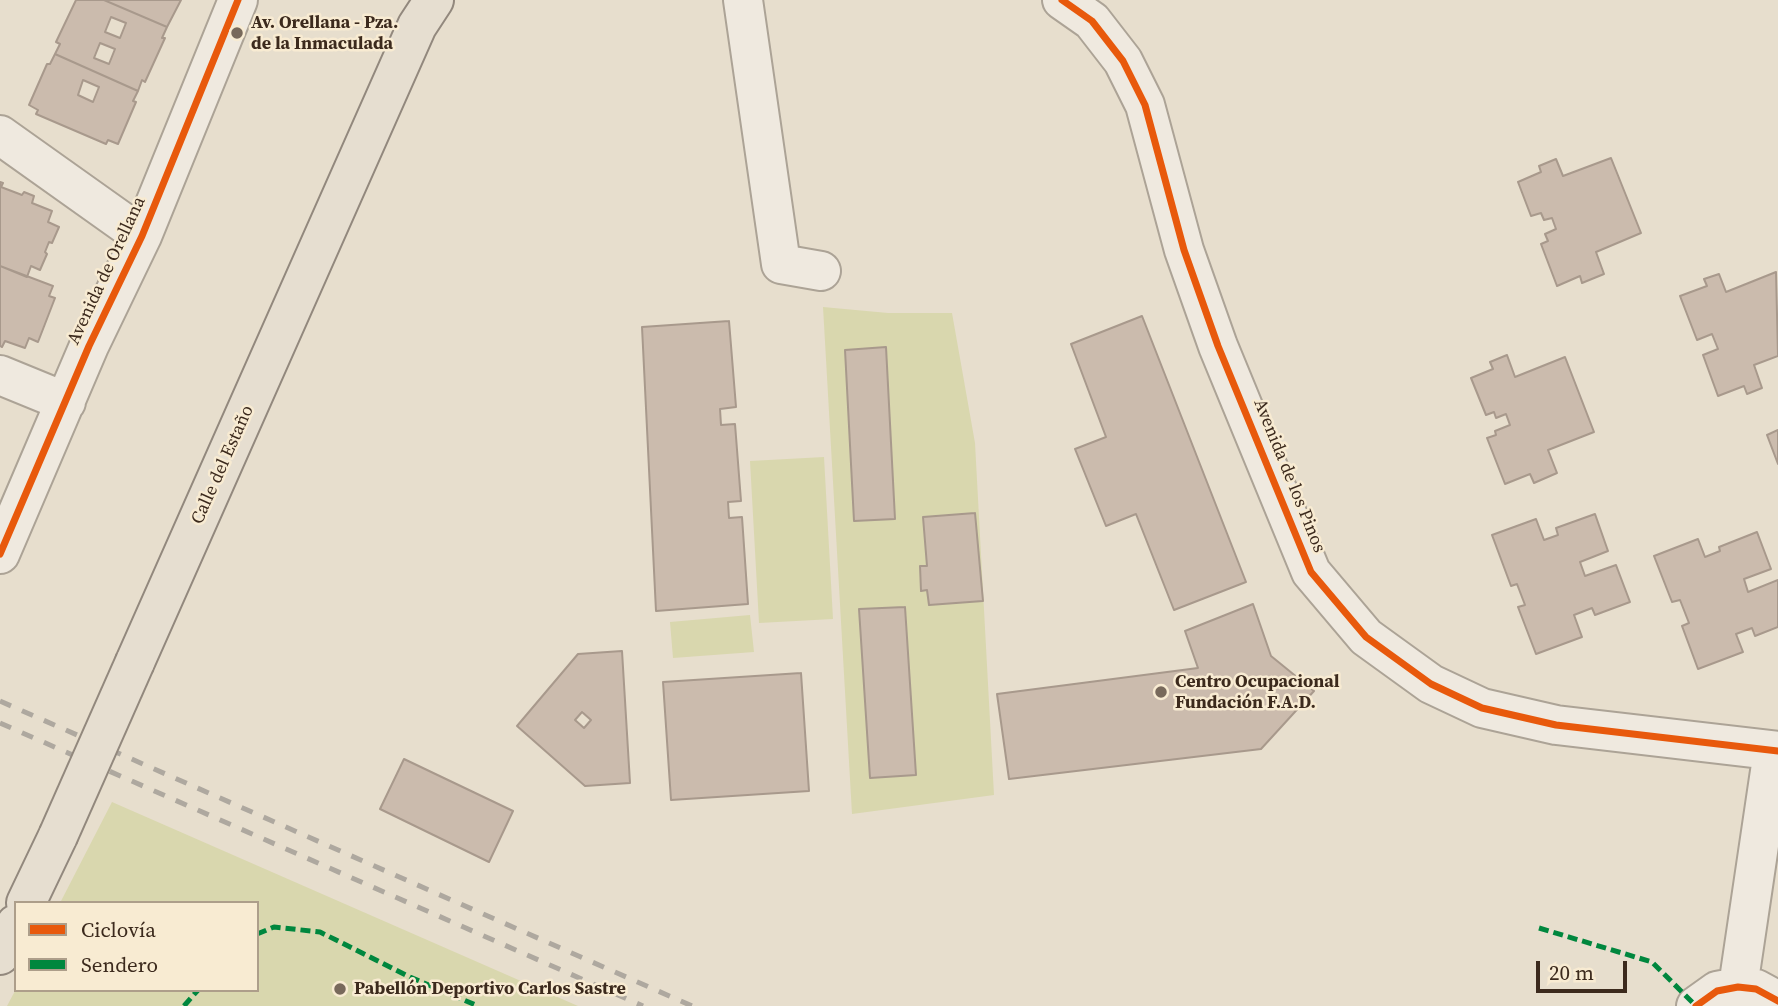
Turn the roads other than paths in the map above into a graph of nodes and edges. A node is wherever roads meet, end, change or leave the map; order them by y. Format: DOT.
graph roads {
  1 [pos="238,0"];
  2 [pos="743,0"];
  3 [pos="1062,0"];
  4 [pos="423,9"];
  5 [pos="0,135"];
  6 [pos="142,236"];
  7 [pos="821,271"];
  8 [pos="0,375"];
  9 [pos="66,402"];
  10 [pos="0,554"];
  11 [pos="1775,751"];
  12 [pos="27,901"];
  13 [pos="14,928"];
  14 [pos="0,955"];
  15 [pos="1763,987"];
  16 [pos="1696,1006"];
  1 -- 6 [label="street, Avenida de Orellana"];
  2 -- 7 [label="street"];
  3 -- 11 [label="street, Avenida de los Pinos"];
  4 -- 12 [label="main road, Calle del Estaño, bridge"];
  5 -- 6 [label="street"];
  6 -- 9 [label="street, Avenida de Orellana"];
  8 -- 9 [label="street"];
  9 -- 10 [label="street, Avenida de Orellana"];
  11 -- 15 [label="street"];
  13 -- 14 [label="main road"];
  15 -- 16 [label="street"];
}
